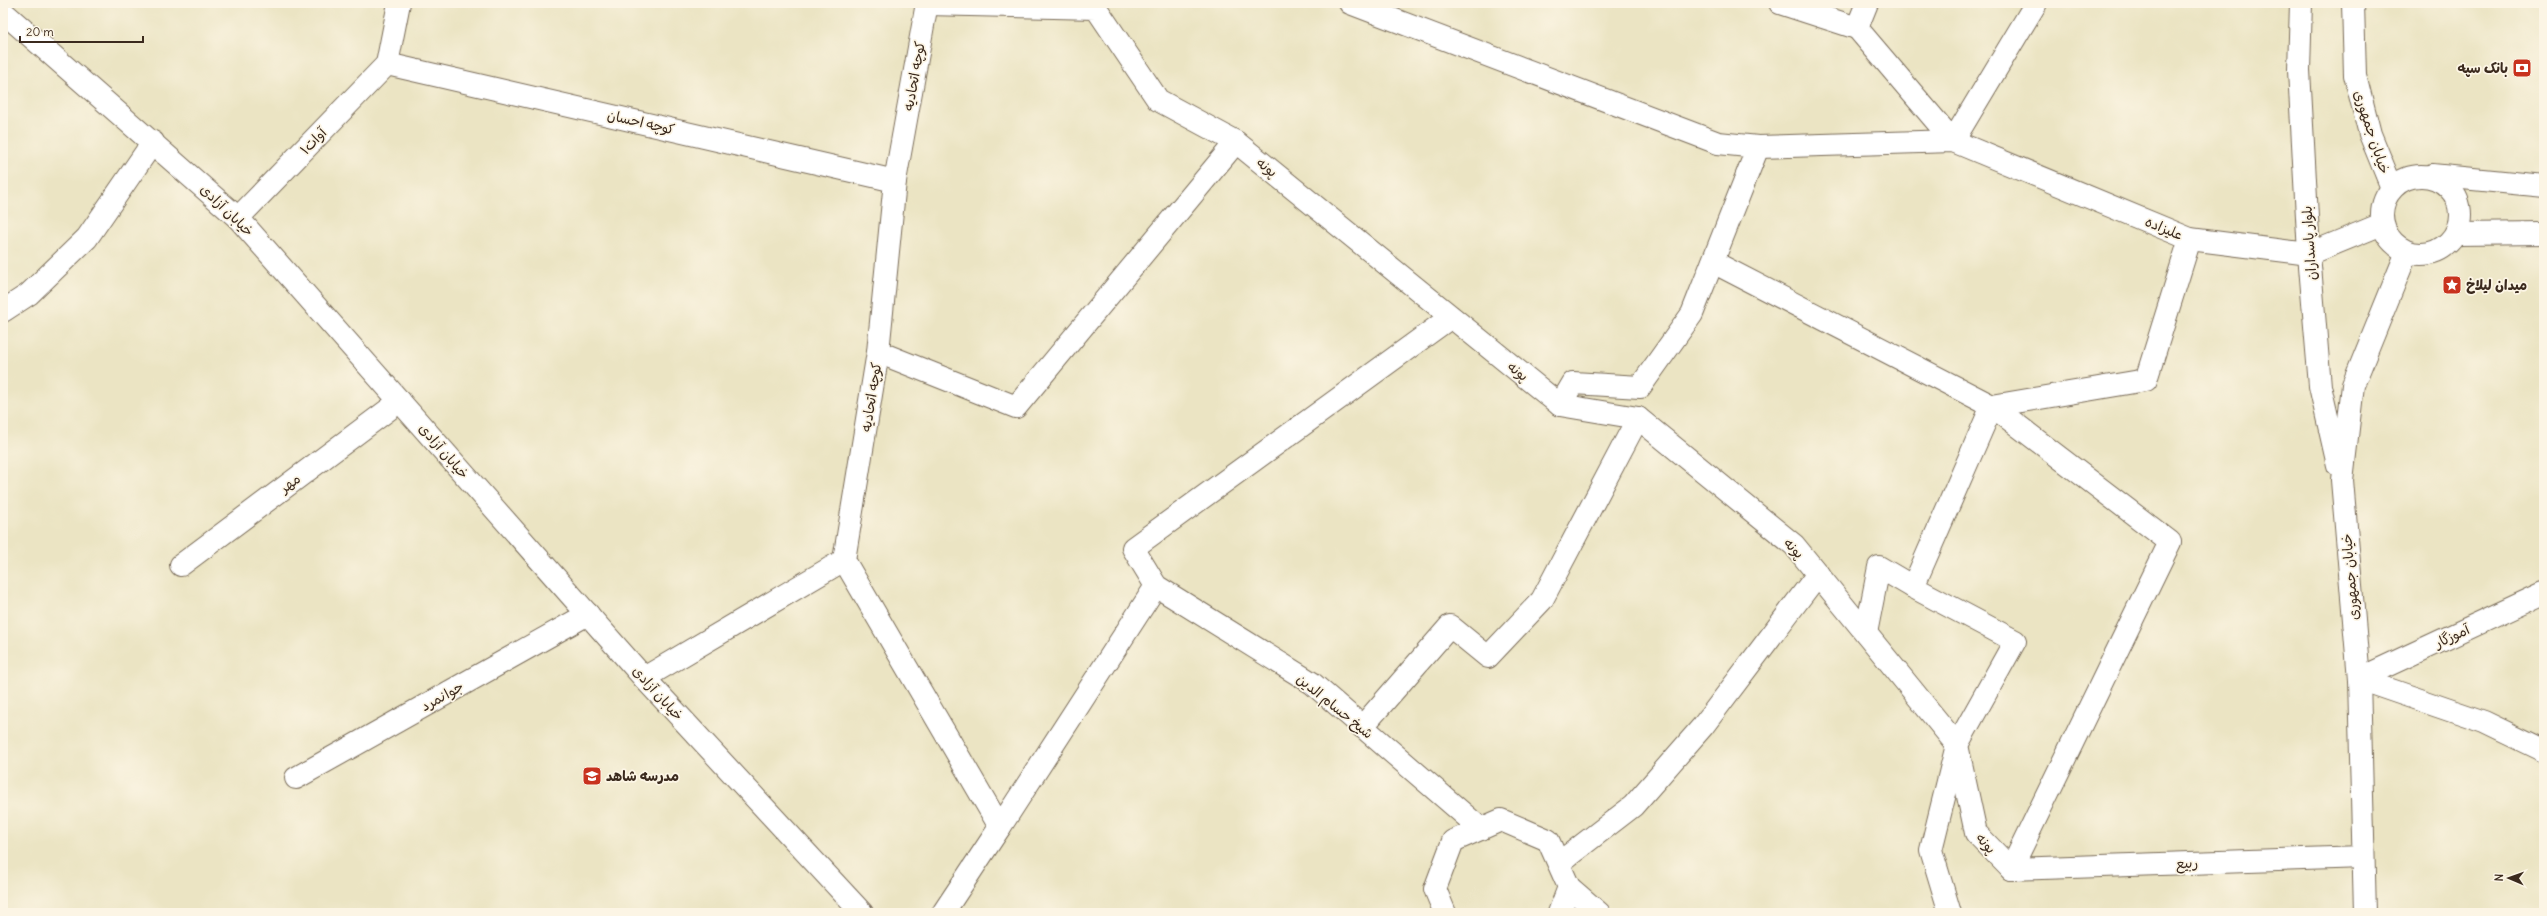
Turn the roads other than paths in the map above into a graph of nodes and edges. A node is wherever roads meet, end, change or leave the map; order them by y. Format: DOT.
graph roads {
  1 [pos="399,3"];
  2 [pos="927,3"];
  3 [pos="1350,3"];
  4 [pos="1780,3"];
  5 [pos="1867,3"];
  6 [pos="2036,3"];
  7 [pos="2301,3"];
  8 [pos="2353,3"];
  9 [pos="1100,5"];
  10 [pos="3,12"];
  11 [pos="1857,28"];
  12 [pos="387,64"];
  13 [pos="1953,140"];
  14 [pos="153,142"];
  15 [pos="1236,142"];
  16 [pos="1758,147"];
  17 [pos="2426,174"];
  18 [pos="895,181"];
  19 [pos="2544,186"];
  20 [pos="2392,188"];
  21 [pos="238,218"];
  22 [pos="2382,224"];
  23 [pos="2544,233"];
  24 [pos="2457,234"];
  25 [pos="2190,239"];
  26 [pos="2407,252"];
  27 [pos="2309,254"];
  28 [pos="1713,262"];
  29 [pos="3,312"];
  30 [pos="1451,317"];
  31 [pos="878,352"];
  32 [pos="400,401"];
  33 [pos="1560,405"];
  34 [pos="1992,406"];
  35 [pos="1638,418"];
  36 [pos="2342,480"];
  37 [pos="844,560"];
  38 [pos="181,565"];
  39 [pos="1818,574"];
  40 [pos="1156,586"];
  41 [pos="1913,587"];
  42 [pos="2544,593"];
  43 [pos="588,614"];
  44 [pos="1866,633"];
  45 [pos="644,678"];
  46 [pos="2359,679"];
  47 [pos="1362,727"];
  48 [pos="1957,745"];
  49 [pos="2544,752"];
  50 [pos="296,778"];
  51 [pos="1000,828"];
  52 [pos="1480,829"];
  53 [pos="2363,857"];
  54 [pos="1559,863"];
  55 [pos="2011,870"];
  56 [pos="1569,887"];
  57 [pos="862,913"];
  58 [pos="943,913"];
  59 [pos="1445,913"];
  60 [pos="1558,913"];
  61 [pos="1599,913"];
  62 [pos="1950,913"];
  63 [pos="2365,913"];
  1 -- 12 [label="street"];
  2 -- 9 [label="street, پونه"];
  2 -- 18 [label="street, کوچه اتحادیه"];
  3 -- 16 [label="street"];
  4 -- 11 [label="street"];
  5 -- 11 [label="street"];
  6 -- 13 [label="street"];
  7 -- 27 [label="street, بلوار پاسداران"];
  8 -- 20 [label="street, خیابان جمهوری"];
  9 -- 15 [label="street, پونه"];
  10 -- 14 [label="street, خیابان آزادی"];
  11 -- 13 [label="street"];
  12 -- 18 [label="street, کوچه احسان"];
  12 -- 21 [label="street, آوات۱"];
  13 -- 16 [label="street"];
  13 -- 25 [label="street, علیزاده"];
  14 -- 21 [label="street, خیابان آزادی"];
  14 -- 29 [label="street"];
  15 -- 30 [label="street, پونه"];
  15 -- 31 [label="street"];
  16 -- 28 [label="street"];
  17 -- 19 [label="street"];
  17 -- 20 [label="street"];
  17 -- 24 [label="street"];
  18 -- 31 [label="street, کوچه اتحادیه"];
  20 -- 22 [label="street"];
  21 -- 32 [label="street, خیابان آزادی"];
  22 -- 26 [label="street"];
  22 -- 27 [label="street, علیزاده"];
  23 -- 24 [label="street"];
  24 -- 26 [label="street"];
  25 -- 27 [label="street, علیزاده"];
  25 -- 34 [label="street"];
  26 -- 36 [label="street, خیابان جمهوری"];
  27 -- 36 [label="street, بلوار پاسداران"];
  28 -- 33 [label="street"];
  28 -- 34 [label="street"];
  30 -- 33 [label="street, پونه"];
  30 -- 40 [label="street"];
  31 -- 37 [label="street, کوچه اتحادیه"];
  32 -- 38 [label="street, مهر"];
  32 -- 43 [label="street, خیابان آزادی"];
  33 -- 35 [label="street, پونه"];
  34 -- 41 [label="street"];
  34 -- 55 [label="street"];
  35 -- 39 [label="street, پونه"];
  35 -- 47 [label="street"];
  36 -- 46 [label="street, خیابان جمهوری"];
  37 -- 45 [label="street"];
  37 -- 51 [label="street"];
  39 -- 44 [label="street, پونه"];
  39 -- 54 [label="street"];
  40 -- 47 [label="street, شیخ حسام الدین"];
  40 -- 51 [label="street"];
  41 -- 44 [label="street"];
  41 -- 48 [label="street"];
  42 -- 46 [label="street, آموزگار"];
  43 -- 45 [label="street, خیابان آزادی"];
  43 -- 50 [label="street, جوانمرد"];
  44 -- 48 [label="street, پونه"];
  45 -- 57 [label="street, خیابان آزادی"];
  46 -- 49 [label="street"];
  46 -- 53 [label="street, خیابان جمهوری"];
  47 -- 52 [label="street, شیخ حسام الدین"];
  48 -- 55 [label="street, پونه"];
  48 -- 62 [label="street"];
  51 -- 58 [label="street"];
  52 -- 54 [label="street"];
  52 -- 59 [label="street"];
  53 -- 55 [label="street, ربیع"];
  53 -- 63 [label="street, خیابان جمهوری"];
  54 -- 56 [label="street"];
  56 -- 60 [label="street"];
  56 -- 61 [label="street"];
}
